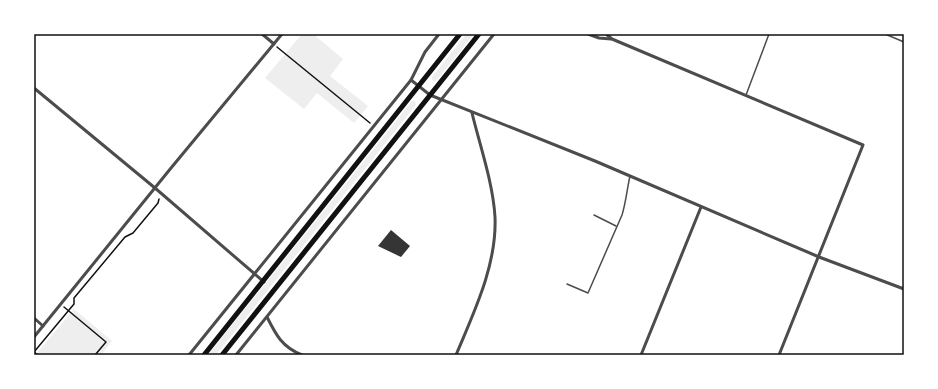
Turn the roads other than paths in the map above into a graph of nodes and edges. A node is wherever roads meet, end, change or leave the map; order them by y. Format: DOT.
graph roads {
  1 [pos="262,34"];
  2 [pos="282,34"];
  3 [pos="439,34"];
  4 [pos="460,34"];
  5 [pos="479,34"];
  6 [pos="494,34"];
  7 [pos="588,34"];
  8 [pos="606,34"];
  9 [pos="769,34"];
  10 [pos="885,34"];
  11 [pos="612,39"];
  12 [pos="904,42"];
  13 [pos="274,44"];
  14 [pos="411,80"];
  15 [pos="419,87"];
  16 [pos="34,88"];
  17 [pos="430,95"];
  18 [pos="746,96"];
  19 [pos="441,100"];
  20 [pos="472,113"];
  21 [pos="630,176"];
  22 [pos="155,188"];
  23 [pos="701,207"];
  24 [pos="594,215"];
  25 [pos="616,226"];
  26 [pos="819,257"];
  27 [pos="255,275"];
  28 [pos="264,282"];
  29 [pos="567,284"];
  30 [pos="904,289"];
  31 [pos="267,317"];
  32 [pos="34,318"];
  33 [pos="43,326"];
  34 [pos="34,337"];
  35 [pos="189,355"];
  36 [pos="204,355"];
  37 [pos="222,355"];
  38 [pos="236,355"];
  39 [pos="302,355"];
  40 [pos="456,355"];
  41 [pos="641,355"];
  42 [pos="779,355"];
  1 -- 13 [label="street"];
  2 -- 13 [label="street"];
  3 -- 14 [label="street"];
  4 -- 15 [label="main road"];
  5 -- 17 [label="main road"];
  6 -- 19 [label="street"];
  7 -- 11 [label="street"];
  8 -- 11 [label="street"];
  9 -- 18 [label="lane"];
  10 -- 12 [label="lane"];
  11 -- 18 [label="street"];
  13 -- 22 [label="street"];
  14 -- 15 [label="street"];
  14 -- 27 [label="street"];
  15 -- 17 [label="street"];
  15 -- 28 [label="main road"];
  16 -- 22 [label="street"];
  17 -- 19 [label="street"];
  17 -- 37 [label="main road"];
  18 -- 26 [label="street"];
  19 -- 20 [label="street"];
  19 -- 31 [label="street"];
  20 -- 21 [label="street"];
  20 -- 40 [label="street"];
  21 -- 23 [label="street"];
  21 -- 25 [label="lane"];
  22 -- 27 [label="street"];
  22 -- 33 [label="street"];
  23 -- 26 [label="street"];
  23 -- 41 [label="street"];
  24 -- 25 [label="lane"];
  25 -- 29 [label="lane"];
  26 -- 30 [label="street"];
  26 -- 42 [label="street"];
  27 -- 28 [label="street"];
  27 -- 35 [label="street"];
  28 -- 36 [label="main road"];
  31 -- 38 [label="street"];
  31 -- 39 [label="street"];
  32 -- 33 [label="street"];
  33 -- 34 [label="street"];
}
